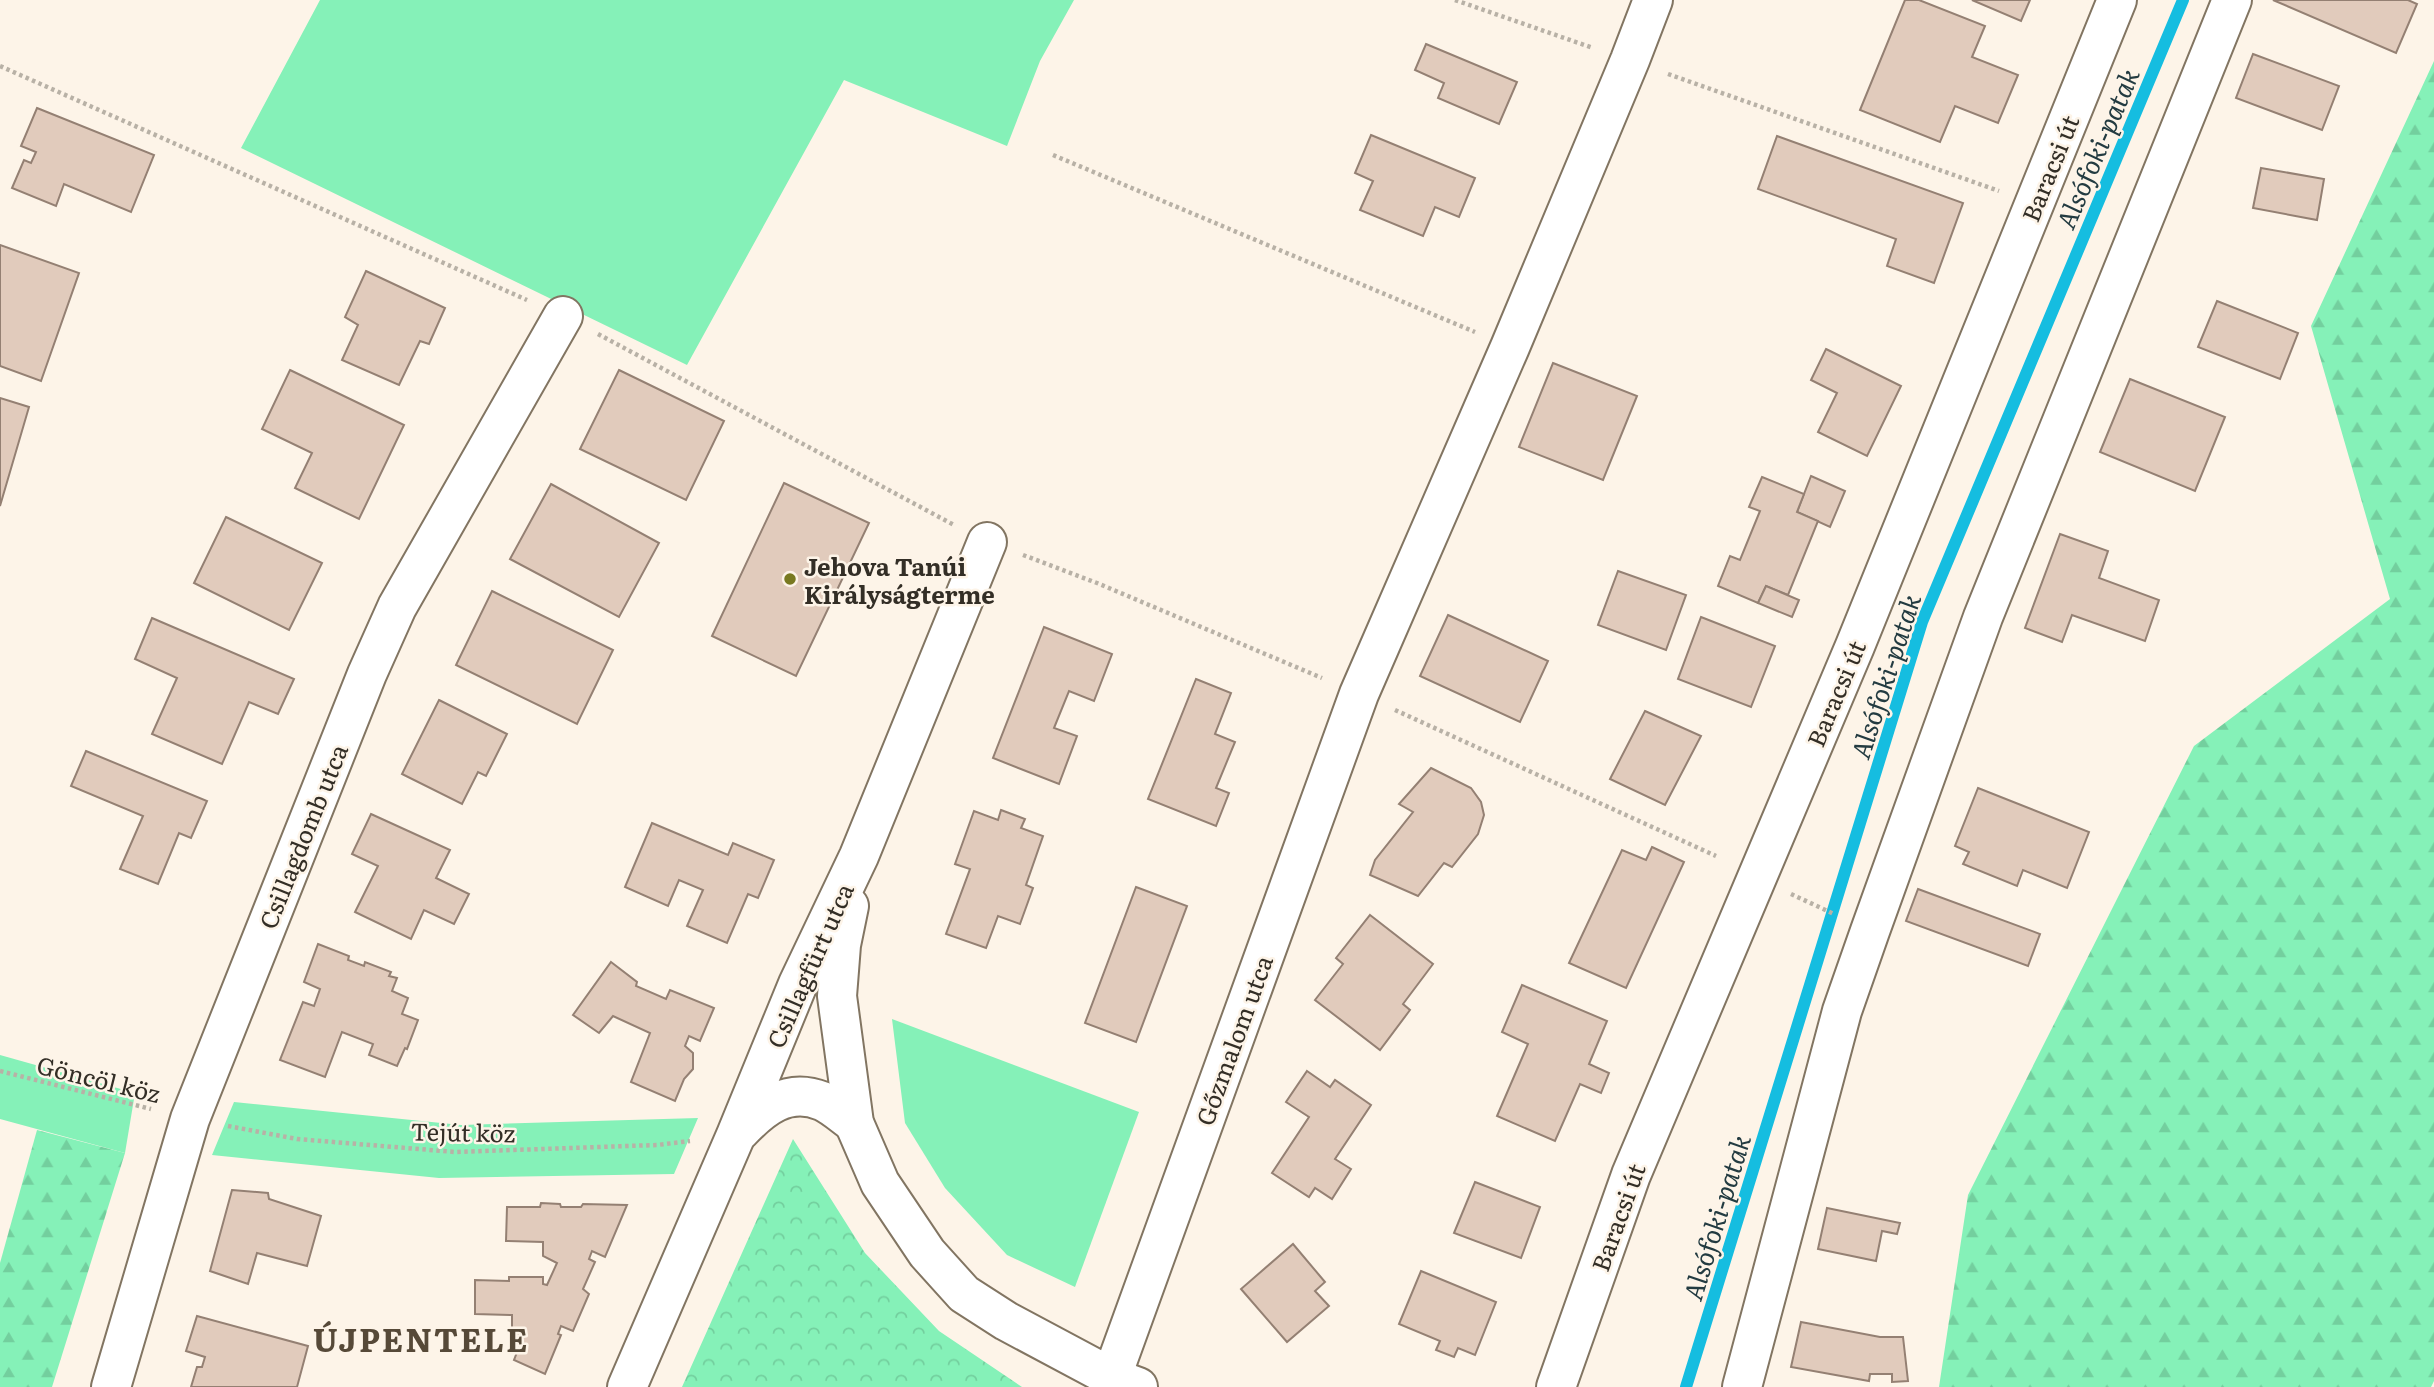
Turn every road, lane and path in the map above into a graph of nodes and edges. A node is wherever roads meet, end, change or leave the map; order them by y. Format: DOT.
graph roads {
  1 [pos="1455,0"];
  2 [pos="1653,0"];
  3 [pos="2117,0"];
  4 [pos="2232,0"];
  5 [pos="1630,60"];
  6 [pos="0,66"];
  7 [pos="1053,155"];
  8 [pos="2001,192"];
  9 [pos="563,316"];
  10 [pos="1510,347"];
  11 [pos="987,542"];
  12 [pos="1359,694"];
  13 [pos="859,856"];
  14 [pos="1716,856"];
  15 [pos="1808,902"];
  16 [pos="1838,915"];
  17 [pos="0,1071"];
  18 [pos="190,1119"];
  19 [pos="854,1123"];
  20 [pos="736,1135"];
  21 [pos="1119,1384"];
  22 [pos="111,1387"];
  23 [pos="627,1387"];
  24 [pos="1556,1387"];
  25 [pos="1742,1387"];
  1 -- 5 [label="path"];
  2 -- 5 [label="street, Gőzmalom utca"];
  3 -- 24 [label="street, Baracsi út"];
  4 -- 25 [label="street"];
  5 -- 8 [label="path"];
  5 -- 10 [label="street, Gőzmalom utca"];
  6 -- 9 [label="path"];
  7 -- 10 [label="path"];
  9 -- 11 [label="path"];
  9 -- 18 [label="street, Csillagdomb utca"];
  10 -- 12 [label="street, Gőzmalom utca"];
  11 -- 12 [label="path"];
  11 -- 13 [label="street, Csillagfürt utca"];
  12 -- 14 [label="path"];
  12 -- 21 [label="street, Gőzmalom utca"];
  13 -- 19 [label="street"];
  13 -- 20 [label="street, Csillagfürt utca"];
  15 -- 16 [label="path"];
  17 -- 18 [label="path, Göncöl köz"];
  18 -- 20 [label="path, Tejút köz"];
  18 -- 22 [label="street, Csillagdomb utca"];
  19 -- 20 [label="street"];
  19 -- 21 [label="street"];
  20 -- 23 [label="street, Csillagfürt utca"];
}
